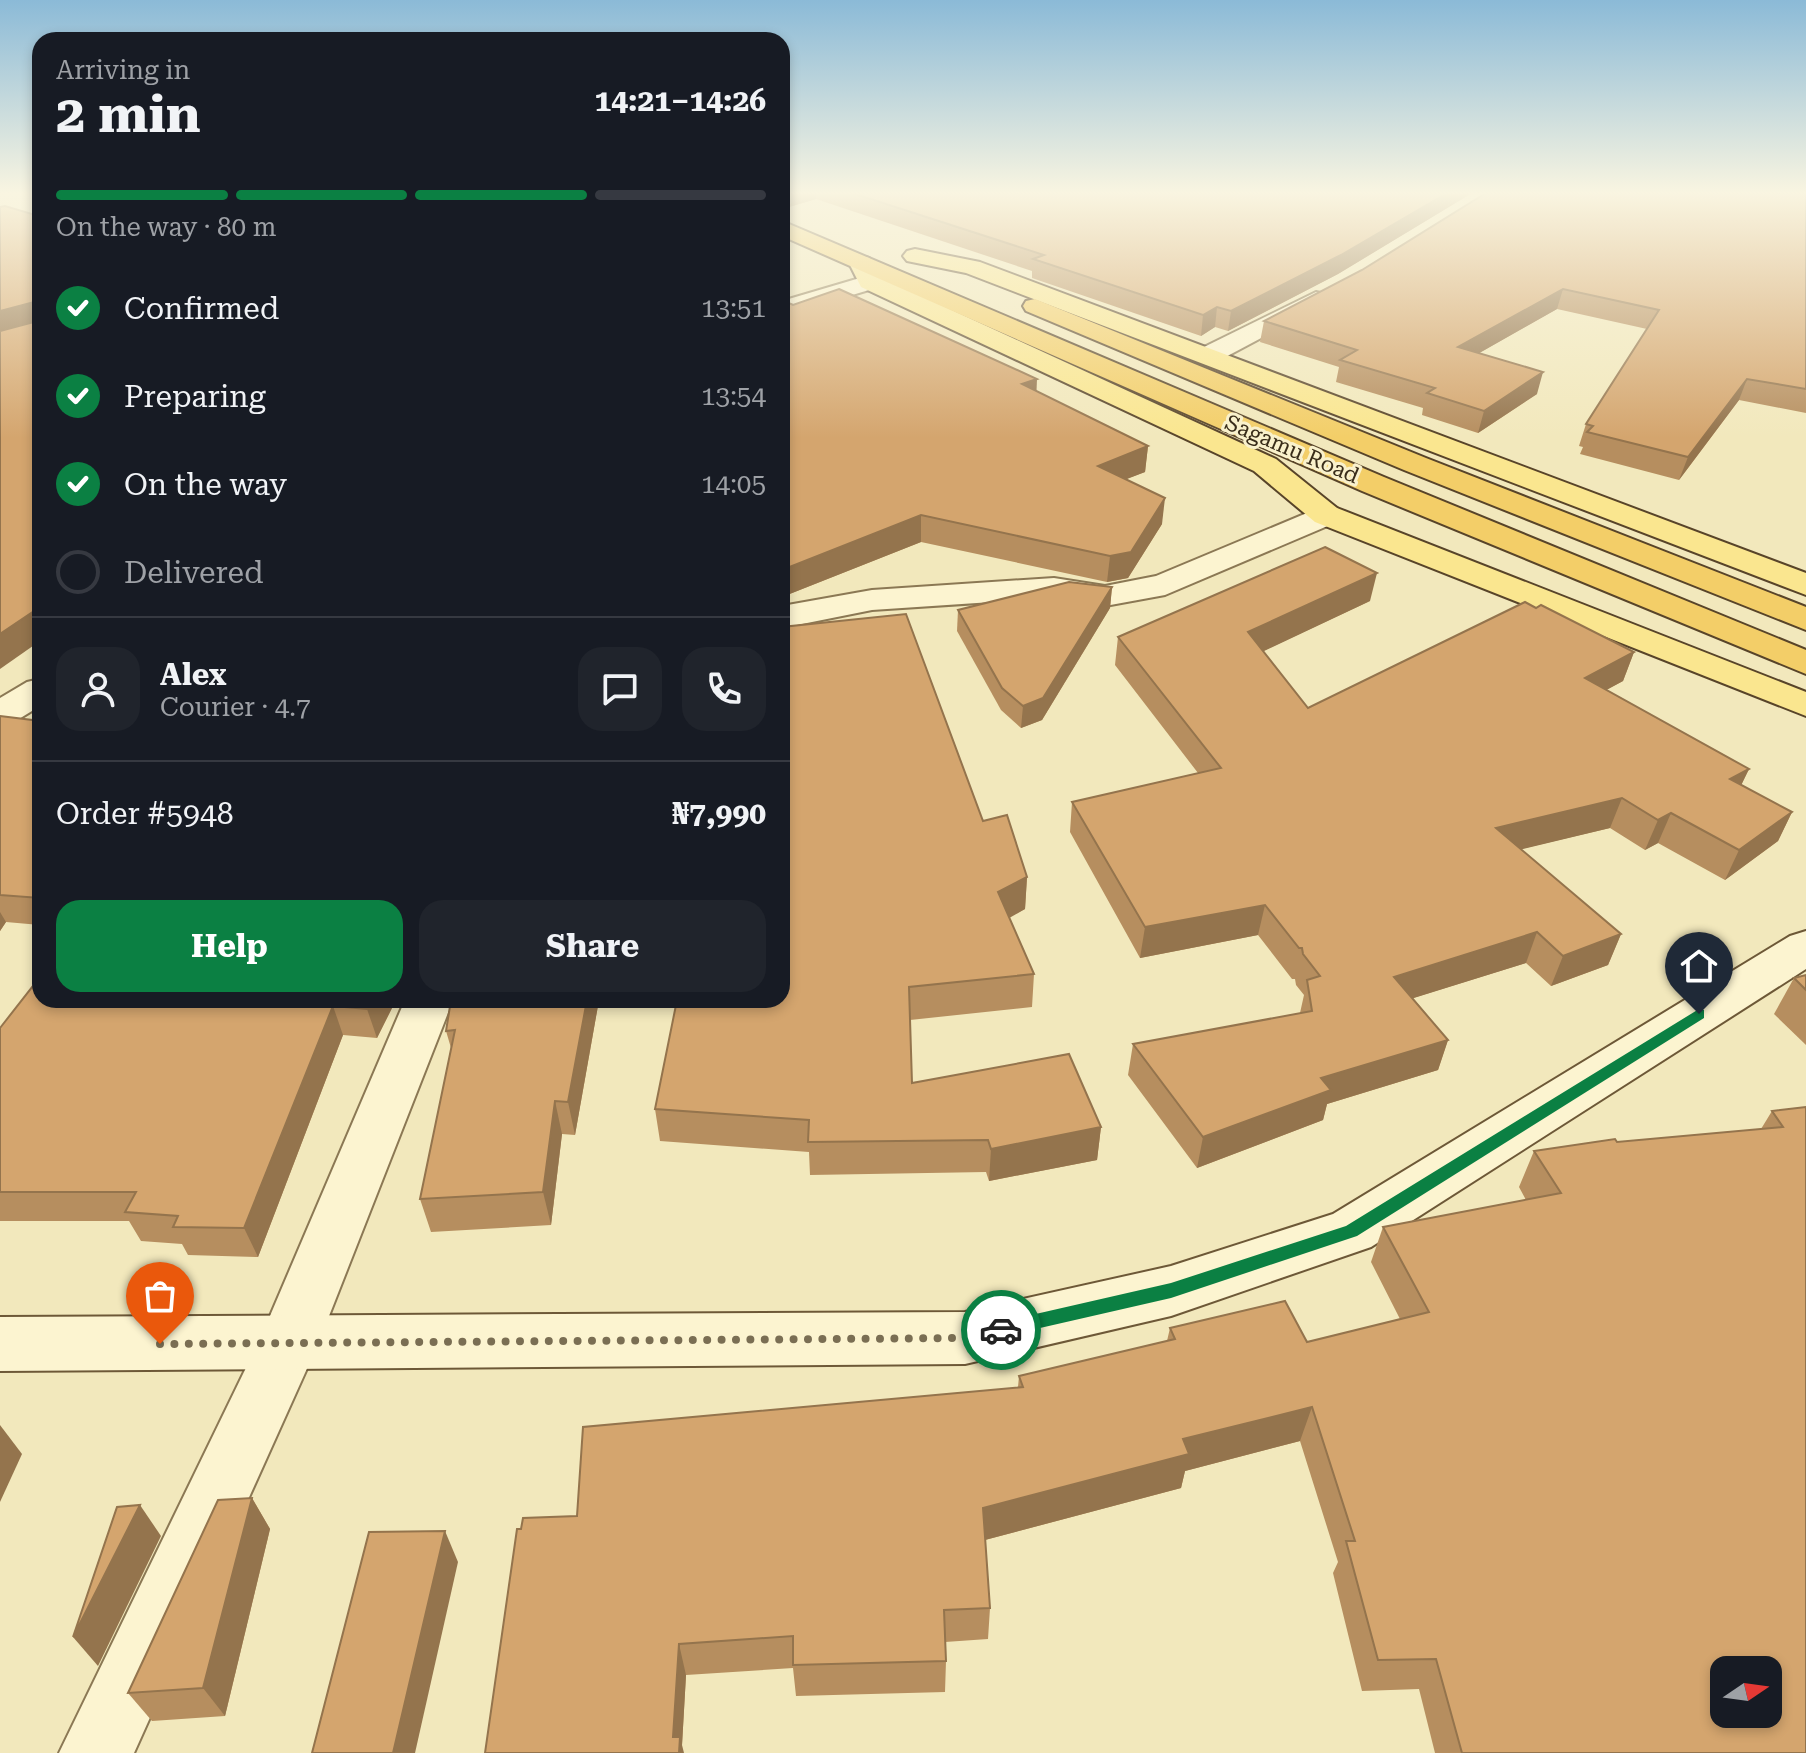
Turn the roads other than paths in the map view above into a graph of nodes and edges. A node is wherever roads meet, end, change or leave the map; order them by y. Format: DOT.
graph roads {
  1 [pos="861,275"];
  2 [pos="869,275"];
  3 [pos="870,275"];
  4 [pos="961,275"];
  5 [pos="993,275"];
  6 [pos="1334,290"];
  7 [pos="790,306"];
  8 [pos="1209,355"];
  9 [pos="1326,515"];
  10 [pos="1806,585"];
  11 [pos="790,615"];
  12 [pos="1806,619"];
  13 [pos="1806,663"];
  14 [pos="32,695"];
  15 [pos="1806,705"];
  16 [pos="0,714"];
  17 [pos="1806,947"];
  18 [pos="426,1008"];
  19 [pos="0,1344"];
  20 [pos="288,1344"];
  21 [pos="96,1753"];
  1 -- 7 [label="street"];
  2 -- 9 [label="main road"];
  3 -- 13 [label="highway, Sagamu Road"];
  4 -- 12 [label="highway, Sagamu Road"];
  5 -- 8 [label="main road"];
  6 -- 8 [label="street"];
  8 -- 10 [label="main road"];
  9 -- 11 [label="street"];
  9 -- 15 [label="main road"];
  14 -- 16 [label="street"];
  17 -- 20 [label="street"];
  18 -- 20 [label="street"];
  19 -- 20 [label="street"];
  20 -- 21 [label="street"];
}
